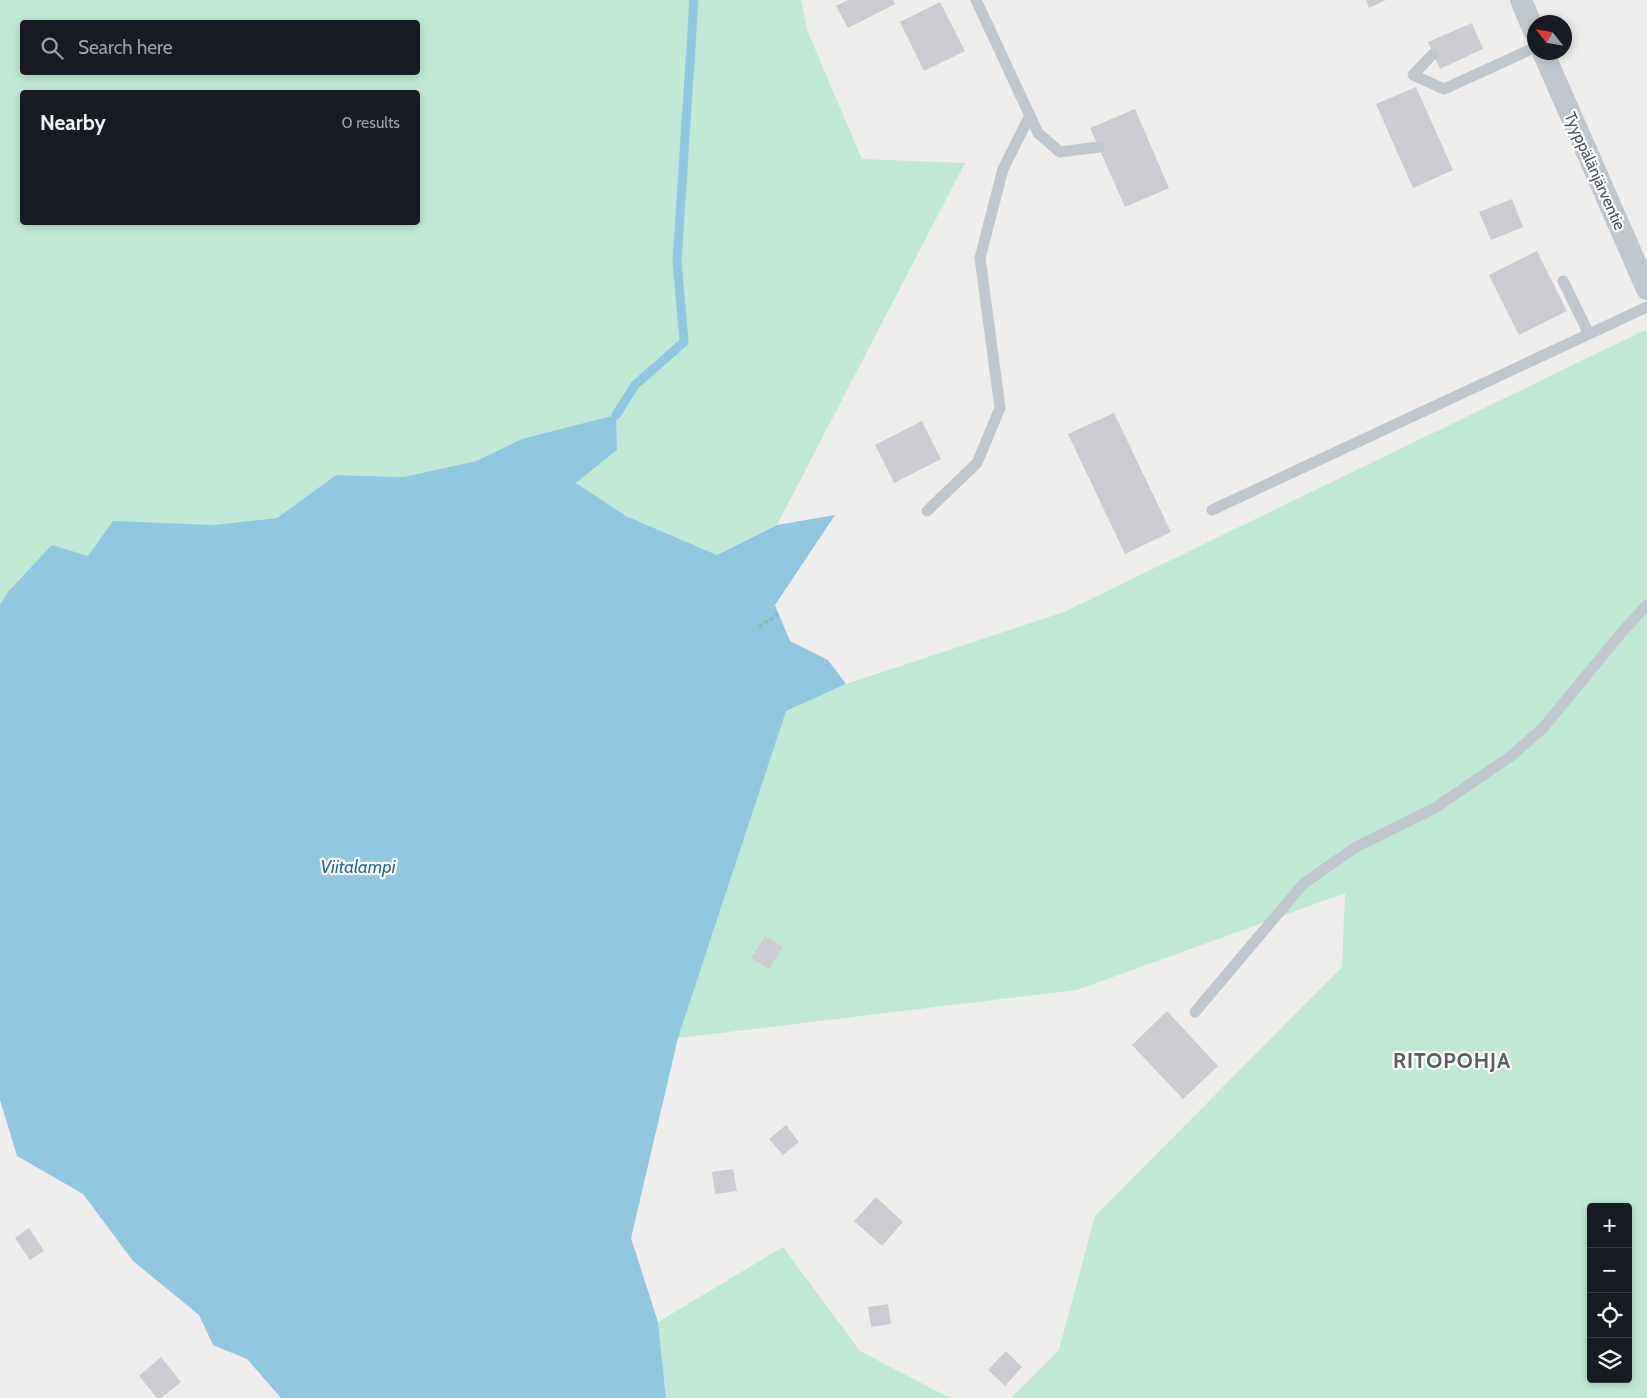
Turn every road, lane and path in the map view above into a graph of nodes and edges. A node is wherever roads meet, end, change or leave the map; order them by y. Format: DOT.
graph roads {
  1 [pos="976,0"];
  2 [pos="1521,0"];
  3 [pos="1527,15"];
  4 [pos="1527,51"];
  5 [pos="1433,54"];
  6 [pos="1547,60"];
  7 [pos="1030,115"];
  8 [pos="1099,147"];
  9 [pos="1563,281"];
  10 [pos="1647,289"];
  11 [pos="1647,307"];
  12 [pos="1589,334"];
  13 [pos="1212,510"];
  14 [pos="927,511"];
  15 [pos="1647,604"];
  16 [pos="778,614"];
  17 [pos="759,627"];
  18 [pos="1195,1012"];
  1 -- 7 [label="lane"];
  2 -- 3 [label="street"];
  4 -- 5 [label="lane"];
  6 -- 10 [label="street, Tyyppälänjärventie"];
  7 -- 8 [label="lane"];
  7 -- 14 [label="lane"];
  9 -- 12 [label="lane"];
  11 -- 12 [label="lane"];
  12 -- 13 [label="lane"];
  15 -- 18 [label="lane"];
  16 -- 17 [label="path"];
}
